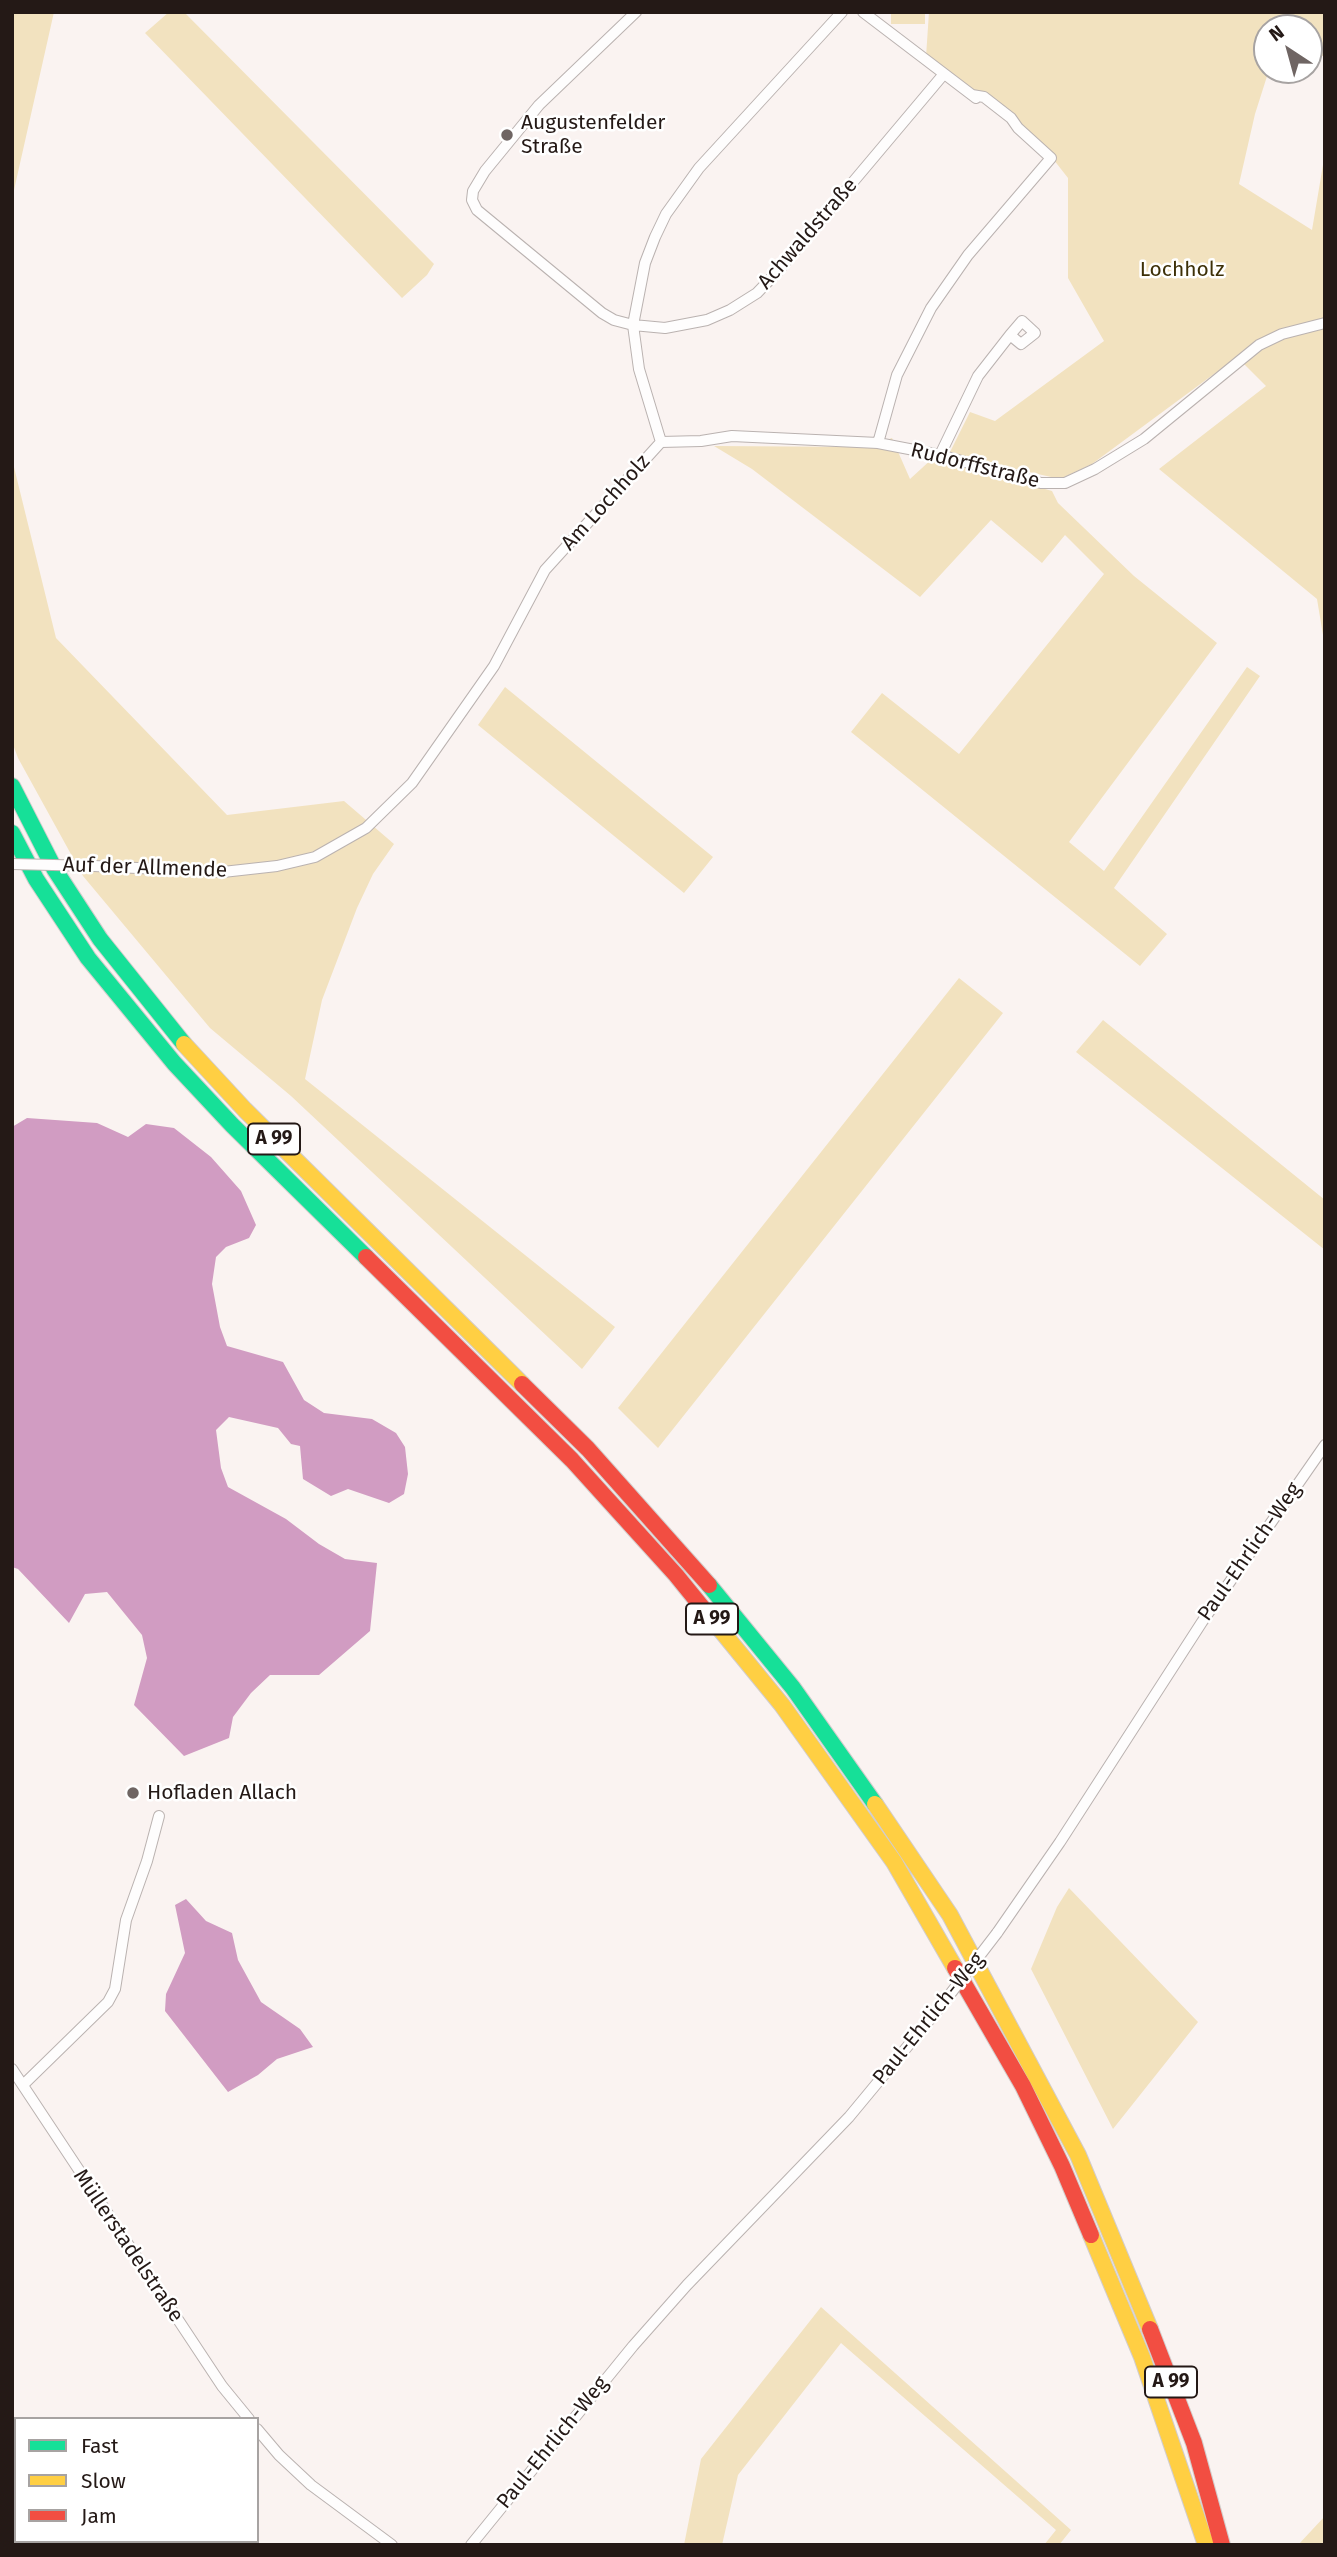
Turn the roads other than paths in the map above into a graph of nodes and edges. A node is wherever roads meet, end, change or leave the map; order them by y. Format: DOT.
graph roads {
  1 [pos="636,12"];
  2 [pos="842,12"];
  3 [pos="863,12"];
  4 [pos="943,75"];
  5 [pos="1325,323"];
  6 [pos="633,325"];
  7 [pos="1010,335"];
  8 [pos="662,442"];
  9 [pos="878,443"];
  10 [pos="940,455"];
  11 [pos="12,786"];
  12 [pos="12,833"];
  13 [pos="12,864"];
  14 [pos="276,866"];
  15 [pos="1325,1445"];
  16 [pos="159,1816"];
  17 [pos="12,2069"];
  18 [pos="23,2085"];
  19 [pos="247,2417"];
  20 [pos="259,2431"];
  21 [pos="1214,2515"];
  22 [pos="392,2545"];
  23 [pos="471,2545"];
  24 [pos="1206,2545"];
  25 [pos="1222,2545"];
  26 [pos="1231,2545"];
  1 -- 6 [label="street"];
  2 -- 6 [label="street, Am Lochholz"];
  3 -- 4 [label="street"];
  4 -- 6 [label="street, Achwaldstraße"];
  4 -- 9 [label="street"];
  5 -- 10 [label="street, Rudorffstraße"];
  6 -- 8 [label="street, Am Lochholz"];
  7 -- 10 [label="street"];
  8 -- 9 [label="street, Rudorffstraße"];
  8 -- 14 [label="street, Am Lochholz"];
  9 -- 10 [label="street, Rudorffstraße"];
  11 -- 21 [label="highway, A 99"];
  12 -- 24 [label="highway, A 99"];
  13 -- 14 [label="street, Auf der Allmende, bridge"];
  15 -- 23 [label="street, Paul-Ehrlich-Weg, bridge"];
  16 -- 18 [label="street"];
  17 -- 18 [label="street, Müllerstadelstraße"];
  18 -- 19 [label="street, Müllerstadelstraße"];
  20 -- 22 [label="street"];
  21 -- 25 [label="highway, A 99"];
  21 -- 26 [label="highway"];
}
